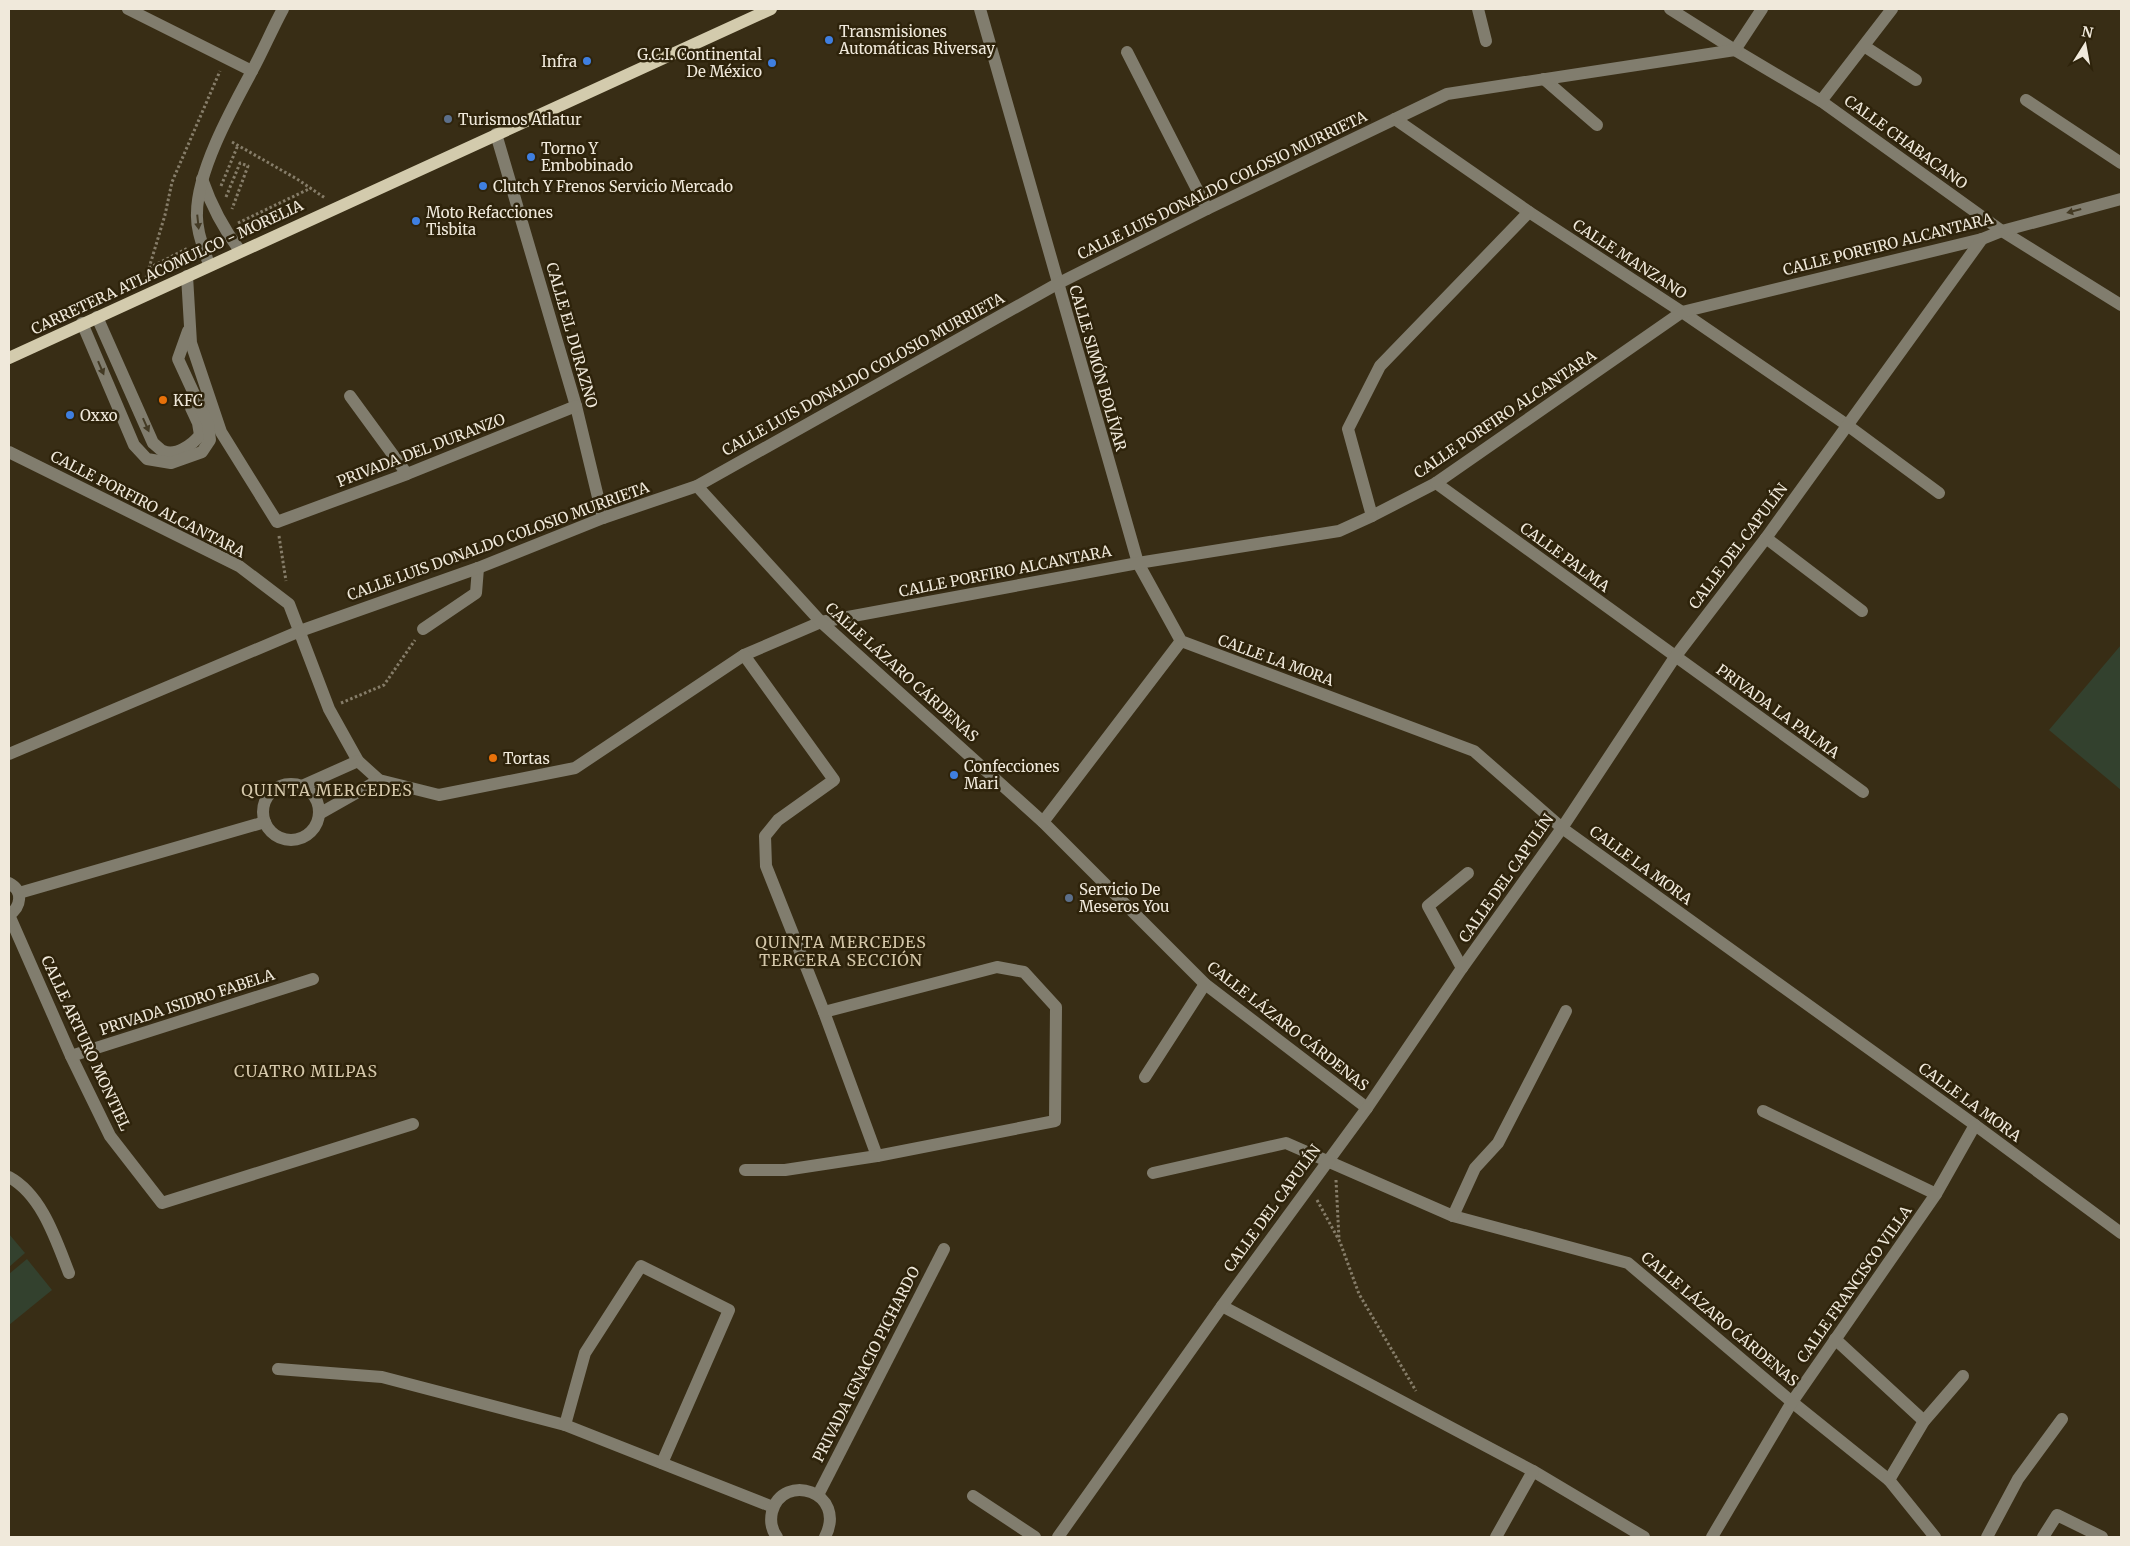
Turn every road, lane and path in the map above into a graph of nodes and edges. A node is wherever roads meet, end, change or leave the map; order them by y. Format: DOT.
graph roads {
  1 [pos="128,9"];
  2 [pos="283,9"];
  3 [pos="771,9"];
  4 [pos="980,9"];
  5 [pos="1478,9"];
  6 [pos="1670,9"];
  7 [pos="1762,9"];
  8 [pos="1892,9"];
  9 [pos="1486,41"];
  10 [pos="1864,46"];
  11 [pos="1735,50"];
  12 [pos="1127,52"];
  13 [pos="226,56"];
  14 [pos="252,71"];
  15 [pos="1544,79"];
  16 [pos="1916,80"];
  17 [pos="2026,100"];
  18 [pos="1821,101"];
  19 [pos="1395,119"];
  20 [pos="1597,124"];
  21 [pos="496,134"];
  22 [pos="238,145"];
  23 [pos="244,149"];
  24 [pos="2121,163"];
  25 [pos="202,179"];
  26 [pos="2121,199"];
  27 [pos="338,206"];
  28 [pos="1207,209"];
  29 [pos="1529,212"];
  30 [pos="229,217"];
  31 [pos="2002,231"];
  32 [pos="1982,239"];
  33 [pos="240,251"];
  34 [pos="209,265"];
  35 [pos="187,276"];
  36 [pos="1057,284"];
  37 [pos="142,296"];
  38 [pos="2121,305"];
  39 [pos="1682,312"];
  40 [pos="97,317"];
  41 [pos="82,323"];
  42 [pos="190,325"];
  43 [pos="9,358"];
  44 [pos="178,359"];
  45 [pos="350,396"];
  46 [pos="576,406"];
  47 [pos="1847,425"];
  48 [pos="9,452"];
  49 [pos="407,474"];
  50 [pos="1436,483"];
  51 [pos="697,486"];
  52 [pos="1939,493"];
  53 [pos="1372,516"];
  54 [pos="603,518"];
  55 [pos="277,522"];
  56 [pos="1766,538"];
  57 [pos="1138,563"];
  58 [pos="478,568"];
  59 [pos="289,604"];
  60 [pos="1862,610"];
  61 [pos="821,622"];
  62 [pos="423,629"];
  63 [pos="300,631"];
  64 [pos="1180,641"];
  65 [pos="744,655"];
  66 [pos="1675,657"];
  67 [pos="329,709"];
  68 [pos="9,754"];
  69 [pos="358,761"];
  70 [pos="379,780"];
  71 [pos="302,786"];
  72 [pos="1862,792"];
  73 [pos="319,814"];
  74 [pos="265,822"];
  75 [pos="1043,822"];
  76 [pos="1562,828"];
  77 [pos="1468,873"];
  78 [pos="9,884"];
  79 [pos="19,893"];
  80 [pos="9,915"];
  81 [pos="1462,968"];
  82 [pos="313,979"];
  83 [pos="1205,984"];
  84 [pos="1566,1011"];
  85 [pos="824,1012"];
  86 [pos="71,1056"];
  87 [pos="1145,1077"];
  88 [pos="1367,1108"];
  89 [pos="1763,1111"];
  90 [pos="413,1124"];
  91 [pos="1975,1125"];
  92 [pos="877,1156"];
  93 [pos="1331,1164"];
  94 [pos="745,1170"];
  95 [pos="1153,1173"];
  96 [pos="9,1177"];
  97 [pos="1307,1188"];
  98 [pos="1936,1194"];
  99 [pos="1452,1216"];
  100 [pos="2121,1233"];
  101 [pos="1340,1242"];
  102 [pos="944,1249"];
  103 [pos="68,1273"];
  104 [pos="1222,1306"];
  105 [pos="1835,1339"];
  106 [pos="278,1369"];
  107 [pos="1963,1376"];
  108 [pos="1792,1402"];
  109 [pos="1416,1409"];
  110 [pos="2062,1419"];
  111 [pos="1924,1422"];
  112 [pos="565,1425"];
  113 [pos="662,1463"];
  114 [pos="1533,1471"];
  115 [pos="1889,1480"];
  116 [pos="818,1495"];
  117 [pos="973,1496"];
  118 [pos="773,1507"];
  119 [pos="777,1537"];
  120 [pos="825,1537"];
  121 [pos="1035,1537"];
  122 [pos="1058,1537"];
  123 [pos="1496,1537"];
  124 [pos="1644,1537"];
  125 [pos="1712,1537"];
  126 [pos="1935,1537"];
  127 [pos="1987,1537"];
  128 [pos="2043,1537"];
  129 [pos="2102,1537"];
  1 -- 13 [label="street"];
  2 -- 14 [label="street"];
  3 -- 21 [label="main road, CARRETERA ATLACOMULCO - MORELIA"];
  4 -- 36 [label="street, CALLE SIMÓN BOLÍVAR"];
  5 -- 9 [label="street"];
  6 -- 11 [label="street, CALLE CHABACANO"];
  7 -- 11 [label="street"];
  8 -- 10 [label="street"];
  10 -- 16 [label="street"];
  10 -- 18 [label="street"];
  11 -- 15 [label="street, CALLE LUIS DONALDO COLOSIO MURRIETA"];
  11 -- 18 [label="street, CALLE CHABACANO"];
  12 -- 28 [label="street"];
  13 -- 14 [label="street"];
  13 -- 37 [label="path"];
  14 -- 25 [label="street"];
  15 -- 19 [label="street, CALLE LUIS DONALDO COLOSIO MURRIETA"];
  15 -- 20 [label="street"];
  17 -- 24 [label="street"];
  18 -- 31 [label="street, CALLE CHABACANO"];
  19 -- 28 [label="street, CALLE LUIS DONALDO COLOSIO MURRIETA"];
  19 -- 29 [label="street, CALLE MANZANO"];
  21 -- 27 [label="main road, CARRETERA ATLACOMULCO - MORELIA"];
  21 -- 46 [label="street, CALLE EL DURAZNO"];
  22 -- 30 [label="path"];
  23 -- 27 [label="path"];
  25 -- 33 [label="street"];
  25 -- 34 [label="street, one-way"];
  26 -- 31 [label="street, CALLE PORFIRO ALCANTARA, one-way"];
  27 -- 33 [label="main road, CARRETERA ATLACOMULCO - MORELIA"];
  28 -- 36 [label="street, CALLE LUIS DONALDO COLOSIO MURRIETA"];
  29 -- 39 [label="street, CALLE MANZANO"];
  29 -- 53 [label="street"];
  31 -- 32 [label="street, CALLE PORFIRO ALCANTARA"];
  31 -- 38 [label="street, CALLE CHABACANO"];
  32 -- 39 [label="street, CALLE PORFIRO ALCANTARA"];
  32 -- 47 [label="street, CALLE DEL CAPULÍN"];
  33 -- 34 [label="main road, CARRETERA ATLACOMULCO - MORELIA"];
  34 -- 35 [label="main road, CARRETERA ATLACOMULCO - MORELIA"];
  35 -- 37 [label="main road, CARRETERA ATLACOMULCO - MORELIA"];
  35 -- 42 [label="street"];
  36 -- 51 [label="street, CALLE LUIS DONALDO COLOSIO MURRIETA"];
  36 -- 57 [label="street, CALLE SIMÓN BOLÍVAR"];
  37 -- 40 [label="main road, CARRETERA ATLACOMULCO - MORELIA"];
  39 -- 47 [label="street, CALLE MANZANO"];
  39 -- 50 [label="street, CALLE PORFIRO ALCANTARA"];
  40 -- 41 [label="main road, CARRETERA ATLACOMULCO - MORELIA"];
  40 -- 44 [label="street, one-way"];
  41 -- 43 [label="main road, CARRETERA ATLACOMULCO - MORELIA"];
  41 -- 44 [label="street, one-way"];
  42 -- 44 [label="street"];
  42 -- 55 [label="street"];
  45 -- 49 [label="street"];
  46 -- 49 [label="street, PRIVADA DEL DURANZO"];
  46 -- 54 [label="street, CALLE EL DURAZNO"];
  47 -- 52 [label="street, CALLE MANZANO"];
  47 -- 56 [label="street, CALLE DEL CAPULÍN"];
  48 -- 59 [label="street, CALLE PORFIRO ALCANTARA"];
  49 -- 55 [label="street, PRIVADA DEL DURANZO"];
  50 -- 53 [label="street, CALLE PORFIRO ALCANTARA"];
  50 -- 66 [label="street, CALLE PALMA"];
  51 -- 54 [label="street, CALLE LUIS DONALDO COLOSIO MURRIETA"];
  51 -- 61 [label="street, CALLE LÁZARO CÁRDENAS"];
  53 -- 57 [label="street, CALLE PORFIRO ALCANTARA"];
  54 -- 58 [label="street, CALLE LUIS DONALDO COLOSIO MURRIETA"];
  55 -- 59 [label="path"];
  56 -- 60 [label="street"];
  56 -- 66 [label="street, CALLE DEL CAPULÍN"];
  57 -- 61 [label="street, CALLE PORFIRO ALCANTARA"];
  57 -- 64 [label="street"];
  58 -- 62 [label="street"];
  58 -- 63 [label="street, CALLE LUIS DONALDO COLOSIO MURRIETA"];
  59 -- 63 [label="street, CALLE PORFIRO ALCANTARA"];
  61 -- 65 [label="street, CALLE PORFIRO ALCANTARA"];
  61 -- 75 [label="street, CALLE LÁZARO CÁRDENAS"];
  62 -- 67 [label="path"];
  63 -- 67 [label="street, CALLE PORFIRO ALCANTARA"];
  63 -- 68 [label="street, CALLE LUIS DONALDO COLOSIO MURRIETA"];
  64 -- 75 [label="street"];
  64 -- 76 [label="street, CALLE LA MORA"];
  65 -- 70 [label="street, CALLE PORFIRO ALCANTARA"];
  65 -- 85 [label="street"];
  66 -- 72 [label="street, PRIVADA LA PALMA"];
  66 -- 76 [label="street, CALLE DEL CAPULÍN"];
  67 -- 69 [label="street, CALLE PORFIRO ALCANTARA"];
  69 -- 70 [label="street, CALLE PORFIRO ALCANTARA"];
  69 -- 71 [label="street"];
  70 -- 73 [label="street"];
  71 -- 73 [label="street"];
  71 -- 74 [label="street"];
  73 -- 74 [label="street"];
  74 -- 79 [label="street"];
  75 -- 83 [label="street, CALLE LÁZARO CÁRDENAS"];
  76 -- 81 [label="street, CALLE DEL CAPULÍN"];
  76 -- 91 [label="street, CALLE LA MORA"];
  77 -- 81 [label="street"];
  78 -- 79 [label="street"];
  79 -- 80 [label="street"];
  80 -- 86 [label="street, CALLE ARTURO MONTIEL"];
  81 -- 88 [label="street, CALLE DEL CAPULÍN"];
  82 -- 86 [label="street, PRIVADA ISIDRO FABELA"];
  83 -- 87 [label="street"];
  83 -- 88 [label="street, CALLE LÁZARO CÁRDENAS"];
  84 -- 99 [label="street"];
  85 -- 92 [label="street"];
  85 -- 92 [label="street"];
  86 -- 90 [label="street, CALLE ARTURO MONTIEL"];
  88 -- 93 [label="street, CALLE DEL CAPULÍN"];
  89 -- 98 [label="street"];
  91 -- 98 [label="street, CALLE FRANCISCO VILLA"];
  91 -- 100 [label="street, CALLE LA MORA"];
  92 -- 94 [label="street"];
  93 -- 95 [label="street, CALLE LÁZARO CÁRDENAS"];
  93 -- 97 [label="street, CALLE DEL CAPULÍN"];
  93 -- 99 [label="street, CALLE LÁZARO CÁRDENAS"];
  93 -- 101 [label="path"];
  96 -- 103 [label="street"];
  97 -- 101 [label="path"];
  97 -- 104 [label="street, CALLE DEL CAPULÍN"];
  98 -- 105 [label="street, CALLE FRANCISCO VILLA"];
  99 -- 108 [label="street, CALLE LÁZARO CÁRDENAS"];
  101 -- 109 [label="path"];
  102 -- 116 [label="street, PRIVADA IGNACIO PICHARDO"];
  104 -- 109 [label="street"];
  104 -- 122 [label="street, CALLE DEL CAPULÍN"];
  105 -- 108 [label="street, CALLE FRANCISCO VILLA"];
  105 -- 111 [label="street"];
  106 -- 112 [label="street"];
  107 -- 111 [label="street"];
  108 -- 115 [label="street, CALLE LÁZARO CÁRDENAS"];
  108 -- 125 [label="street, CALLE FRANCISCO VILLA"];
  109 -- 114 [label="street"];
  110 -- 127 [label="street"];
  111 -- 115 [label="street"];
  112 -- 113 [label="street"];
  112 -- 113 [label="street"];
  113 -- 118 [label="street"];
  114 -- 123 [label="street"];
  114 -- 124 [label="street"];
  115 -- 126 [label="street, CALLE LÁZARO CÁRDENAS"];
  116 -- 118 [label="street"];
  116 -- 120 [label="street"];
  117 -- 121 [label="street"];
  118 -- 119 [label="street"];
  128 -- 129 [label="street"];
}
